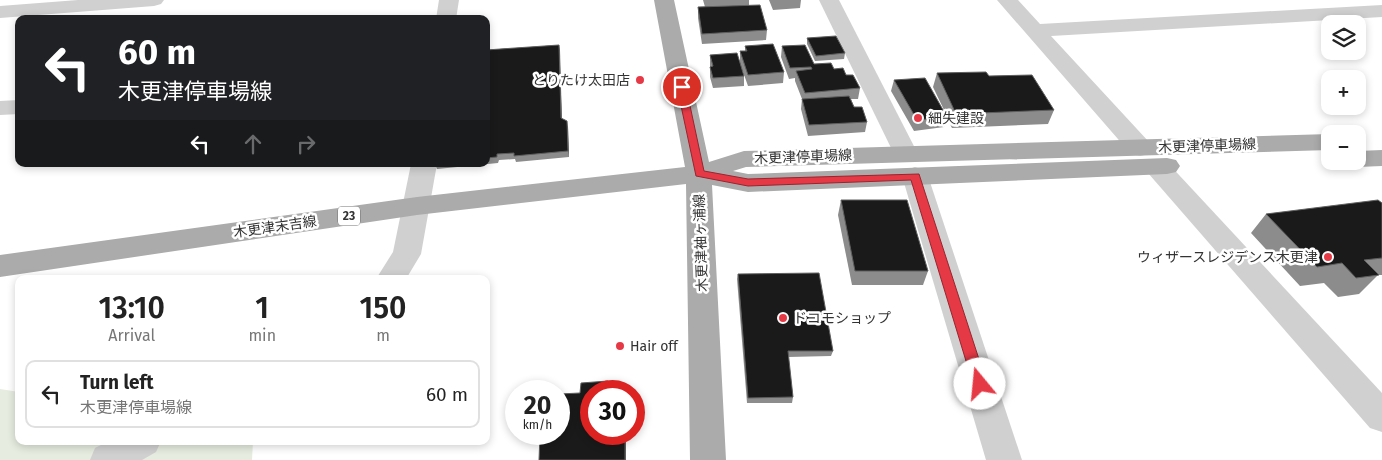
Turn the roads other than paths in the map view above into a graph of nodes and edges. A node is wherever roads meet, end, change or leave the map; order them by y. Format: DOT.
graph roads {
  1 [pos="154,0"];
  2 [pos="449,0"];
  3 [pos="664,0"];
  4 [pos="829,0"];
  5 [pos="1007,0"];
  6 [pos="1382,10"];
  7 [pos="0,12"];
  8 [pos="447,15"];
  9 [pos="1034,30"];
  10 [pos="15,106"];
  11 [pos="0,108"];
  12 [pos="1382,140"];
  13 [pos="1366,141"];
  14 [pos="1321,143"];
  15 [pos="1149,158"];
  16 [pos="1382,158"];
  17 [pos="1366,159"];
  18 [pos="1321,160"];
  19 [pos="910,165"];
  20 [pos="424,167"];
  21 [pos="699,174"];
  22 [pos="417,206"];
  23 [pos="0,266"];
  24 [pos="393,275"];
  25 [pos="1382,417"];
  26 [pos="136,445"];
  27 [pos="108,460"];
  28 [pos="708,460"];
  29 [pos="1004,460"];
  1 -- 7 [label="street"];
  2 -- 8 [label="street"];
  3 -- 21 [label="main road, 木更津袖ヶ浦線"];
  4 -- 19 [label="street"];
  5 -- 9 [label="street"];
  6 -- 9 [label="street"];
  9 -- 15 [label="street"];
  10 -- 11 [label="street"];
  12 -- 13 [label="main road"];
  14 -- 15 [label="main road, 木更津停車場線"];
  15 -- 18 [label="main road, 木更津停車場線"];
  15 -- 19 [label="main road, 木更津停車場線"];
  15 -- 25 [label="street"];
  16 -- 17 [label="main road"];
  19 -- 21 [label="main road, 木更津停車場線"];
  19 -- 29 [label="street"];
  20 -- 22 [label="street"];
  21 -- 22 [label="main road, 木更津末吉線 / 23"];
  21 -- 28 [label="main road, 木更津袖ヶ浦線"];
  22 -- 23 [label="main road, 木更津末吉線 / 23"];
  22 -- 24 [label="street"];
  26 -- 27 [label="street"];
}
